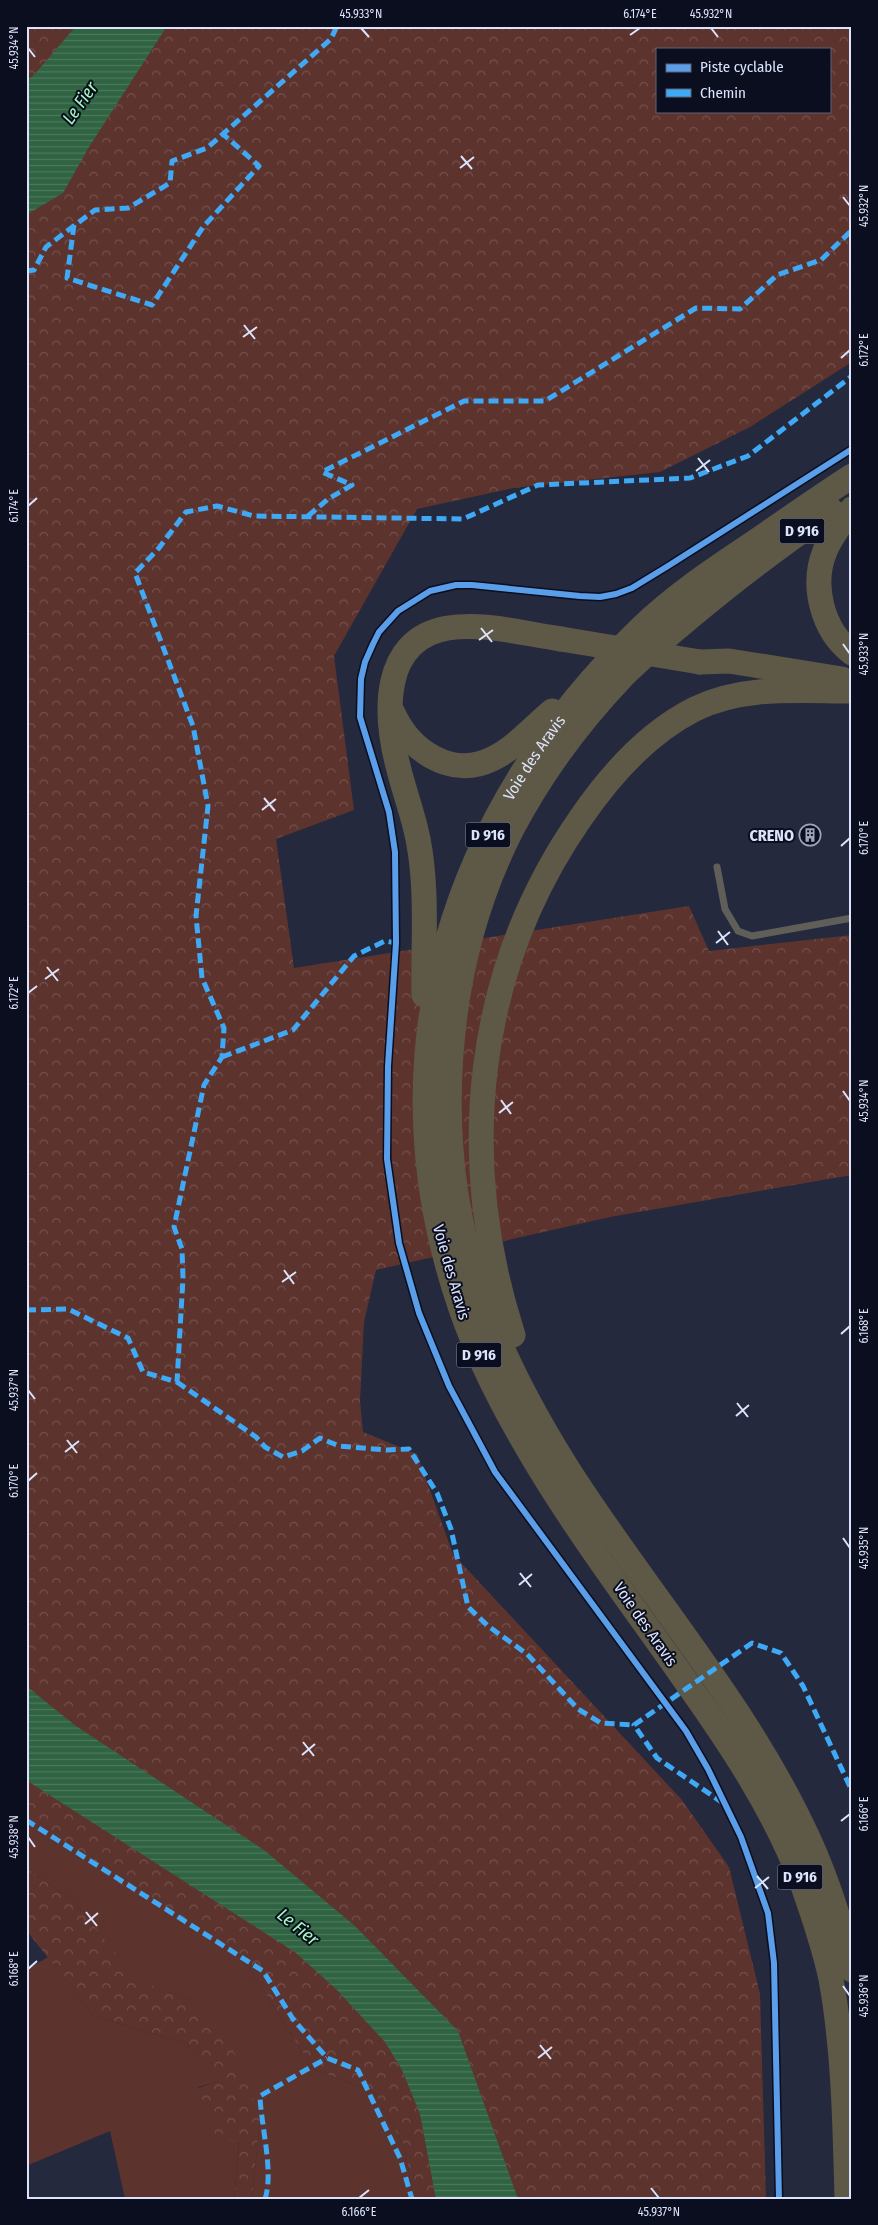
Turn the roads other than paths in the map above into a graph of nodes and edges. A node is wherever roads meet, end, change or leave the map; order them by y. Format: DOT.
graph roads {
  1 [pos="852,476"];
  2 [pos="852,495"];
  3 [pos="852,509"];
  4 [pos="619,650"];
  5 [pos="852,653"];
  6 [pos="700,662"];
  7 [pos="852,680"];
  8 [pos="852,691"];
  9 [pos="741,694"];
  10 [pos="390,706"];
  11 [pos="717,867"];
  12 [pos="852,918"];
  13 [pos="426,1075"];
  14 [pos="556,1449"];
  15 [pos="852,1970"];
  16 [pos="847,2199"];
  1 -- 4 [label="highway, Voie des Aravis / D 916"];
  2 -- 14 [label="highway, Voie des Aravis / D 916"];
  3 -- 5 [label="highway"];
  4 -- 10 [label="highway"];
  4 -- 13 [label="highway, Voie des Aravis / D 916"];
  6 -- 7 [label="highway"];
  6 -- 9 [label="highway"];
  6 -- 10 [label="highway, bridge"];
  8 -- 9 [label="highway"];
  9 -- 14 [label="highway"];
  10 -- 13 [label="highway"];
  11 -- 12 [label="lane"];
  13 -- 16 [label="highway, Voie des Aravis / D 916"];
  14 -- 15 [label="highway, Voie des Aravis / D 916"];
}
